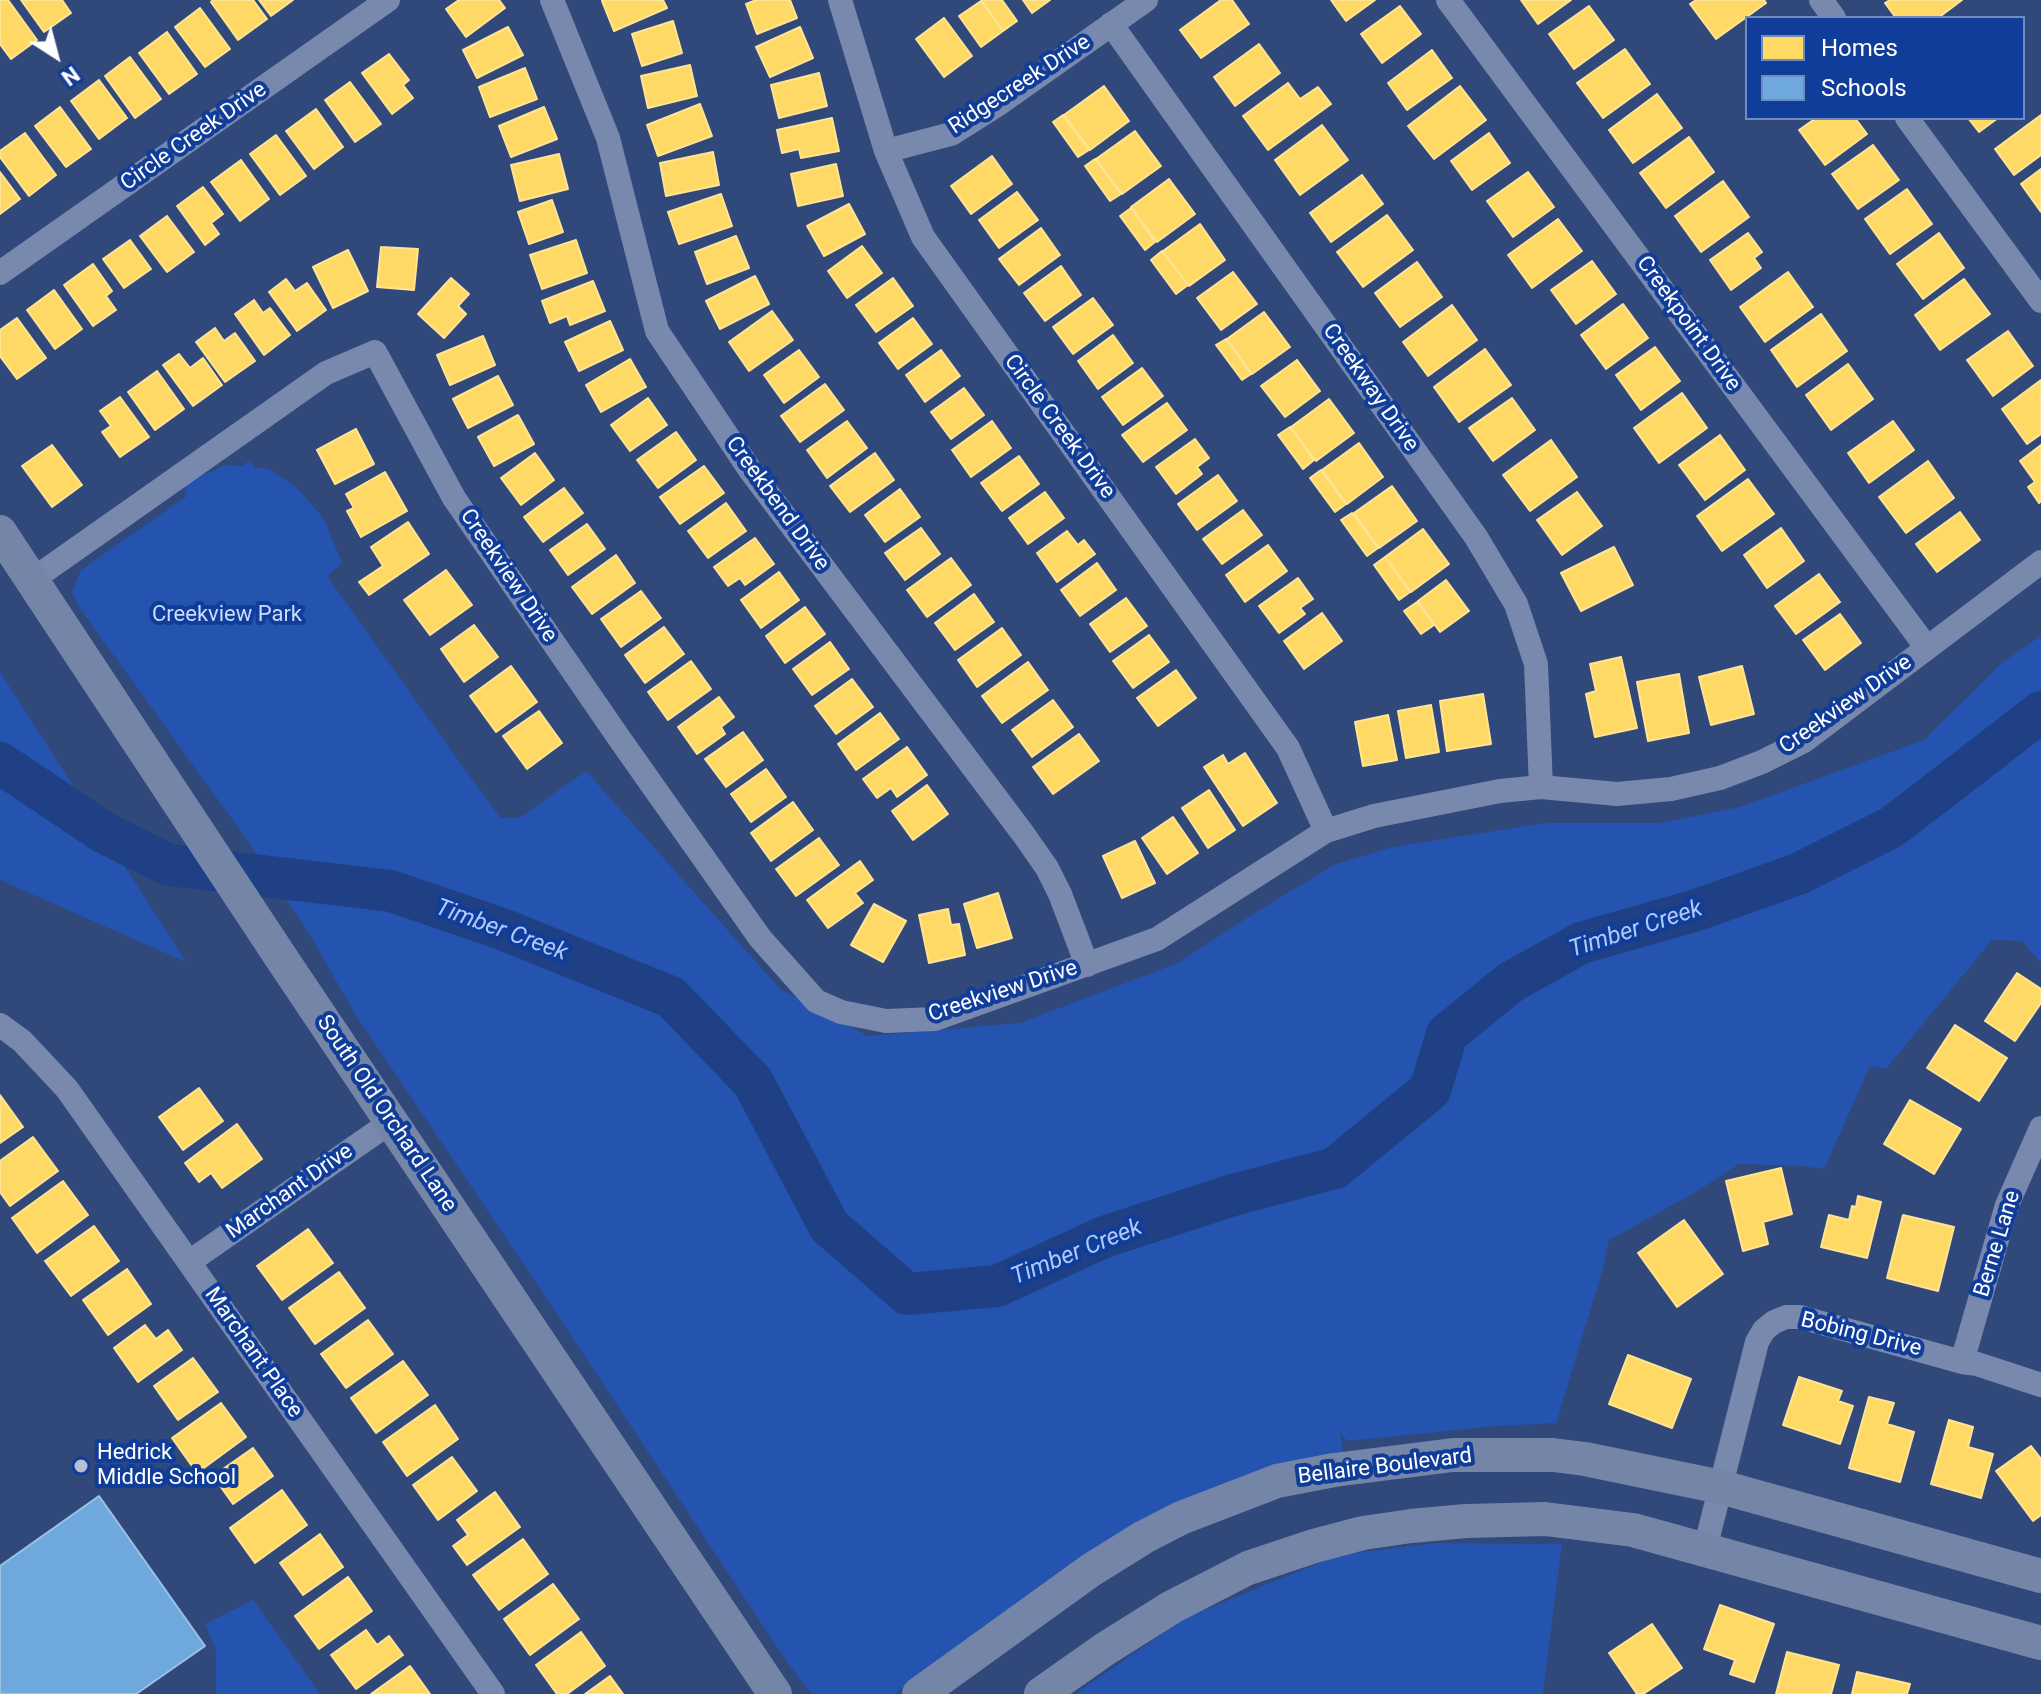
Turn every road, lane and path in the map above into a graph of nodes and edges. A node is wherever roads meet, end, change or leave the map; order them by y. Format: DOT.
graph roads {
  1 [pos="388,0"];
  2 [pos="552,0"];
  3 [pos="840,0"];
  4 [pos="1146,0"];
  5 [pos="1448,0"];
  6 [pos="1111,24"];
  7 [pos="1908,120"];
  8 [pos="886,151"];
  9 [pos="0,273"];
  10 [pos="2041,301"];
  11 [pos="0,532"];
  12 [pos="2041,562"];
  13 [pos="32,580"];
  14 [pos="1927,648"];
  15 [pos="1541,787"];
  16 [pos="1326,831"];
  17 [pos="1087,965"];
  18 [pos="0,1025"];
  19 [pos="391,1122"];
  20 [pos="2041,1128"];
  21 [pos="189,1262"];
  22 [pos="1962,1362"];
  23 [pos="2041,1385"];
  24 [pos="1721,1487"];
  25 [pos="1705,1549"];
  26 [pos="2041,1576"];
  27 [pos="2041,1643"];
  28 [pos="748,1654"];
  29 [pos="493,1694"];
  30 [pos="756,1694"];
  31 [pos="775,1694"];
  32 [pos="919,1694"];
  33 [pos="1041,1694"];
  1 -- 9 [label="street, Circle Creek Drive"];
  2 -- 17 [label="street, Creekbend Drive"];
  3 -- 8 [label="street, Circle Creek Drive"];
  4 -- 6 [label="street, Ridgecreek Drive"];
  5 -- 14 [label="street, Creekpoint Drive"];
  6 -- 8 [label="street, Ridgecreek Drive"];
  6 -- 15 [label="street, Creekway Drive"];
  7 -- 10 [label="street"];
  8 -- 16 [label="street, Circle Creek Drive"];
  11 -- 13 [label="main road, South Old Orchard Lane"];
  12 -- 14 [label="street, Creekview Drive"];
  13 -- 17 [label="street, Creekview Drive"];
  13 -- 19 [label="main road, South Old Orchard Lane"];
  14 -- 15 [label="street, Creekview Drive"];
  15 -- 16 [label="street, Creekview Drive"];
  16 -- 17 [label="street, Creekview Drive"];
  18 -- 21 [label="street, Marchant Place"];
  19 -- 21 [label="street, Marchant Drive"];
  19 -- 28 [label="main road, South Old Orchard Lane"];
  20 -- 22 [label="street, Berne Lane"];
  21 -- 29 [label="street, Marchant Place"];
  22 -- 23 [label="street, Bobing Drive"];
  22 -- 24 [label="street, Bobing Drive"];
  24 -- 25 [label="street, Bobing Drive"];
  24 -- 26 [label="main road, Bellaire Boulevard"];
  24 -- 32 [label="main road, Bellaire Boulevard"];
  25 -- 27 [label="main road"];
  25 -- 33 [label="main road"];
  28 -- 30 [label="main road"];
  28 -- 31 [label="main road, South Old Orchard Lane"];
}
